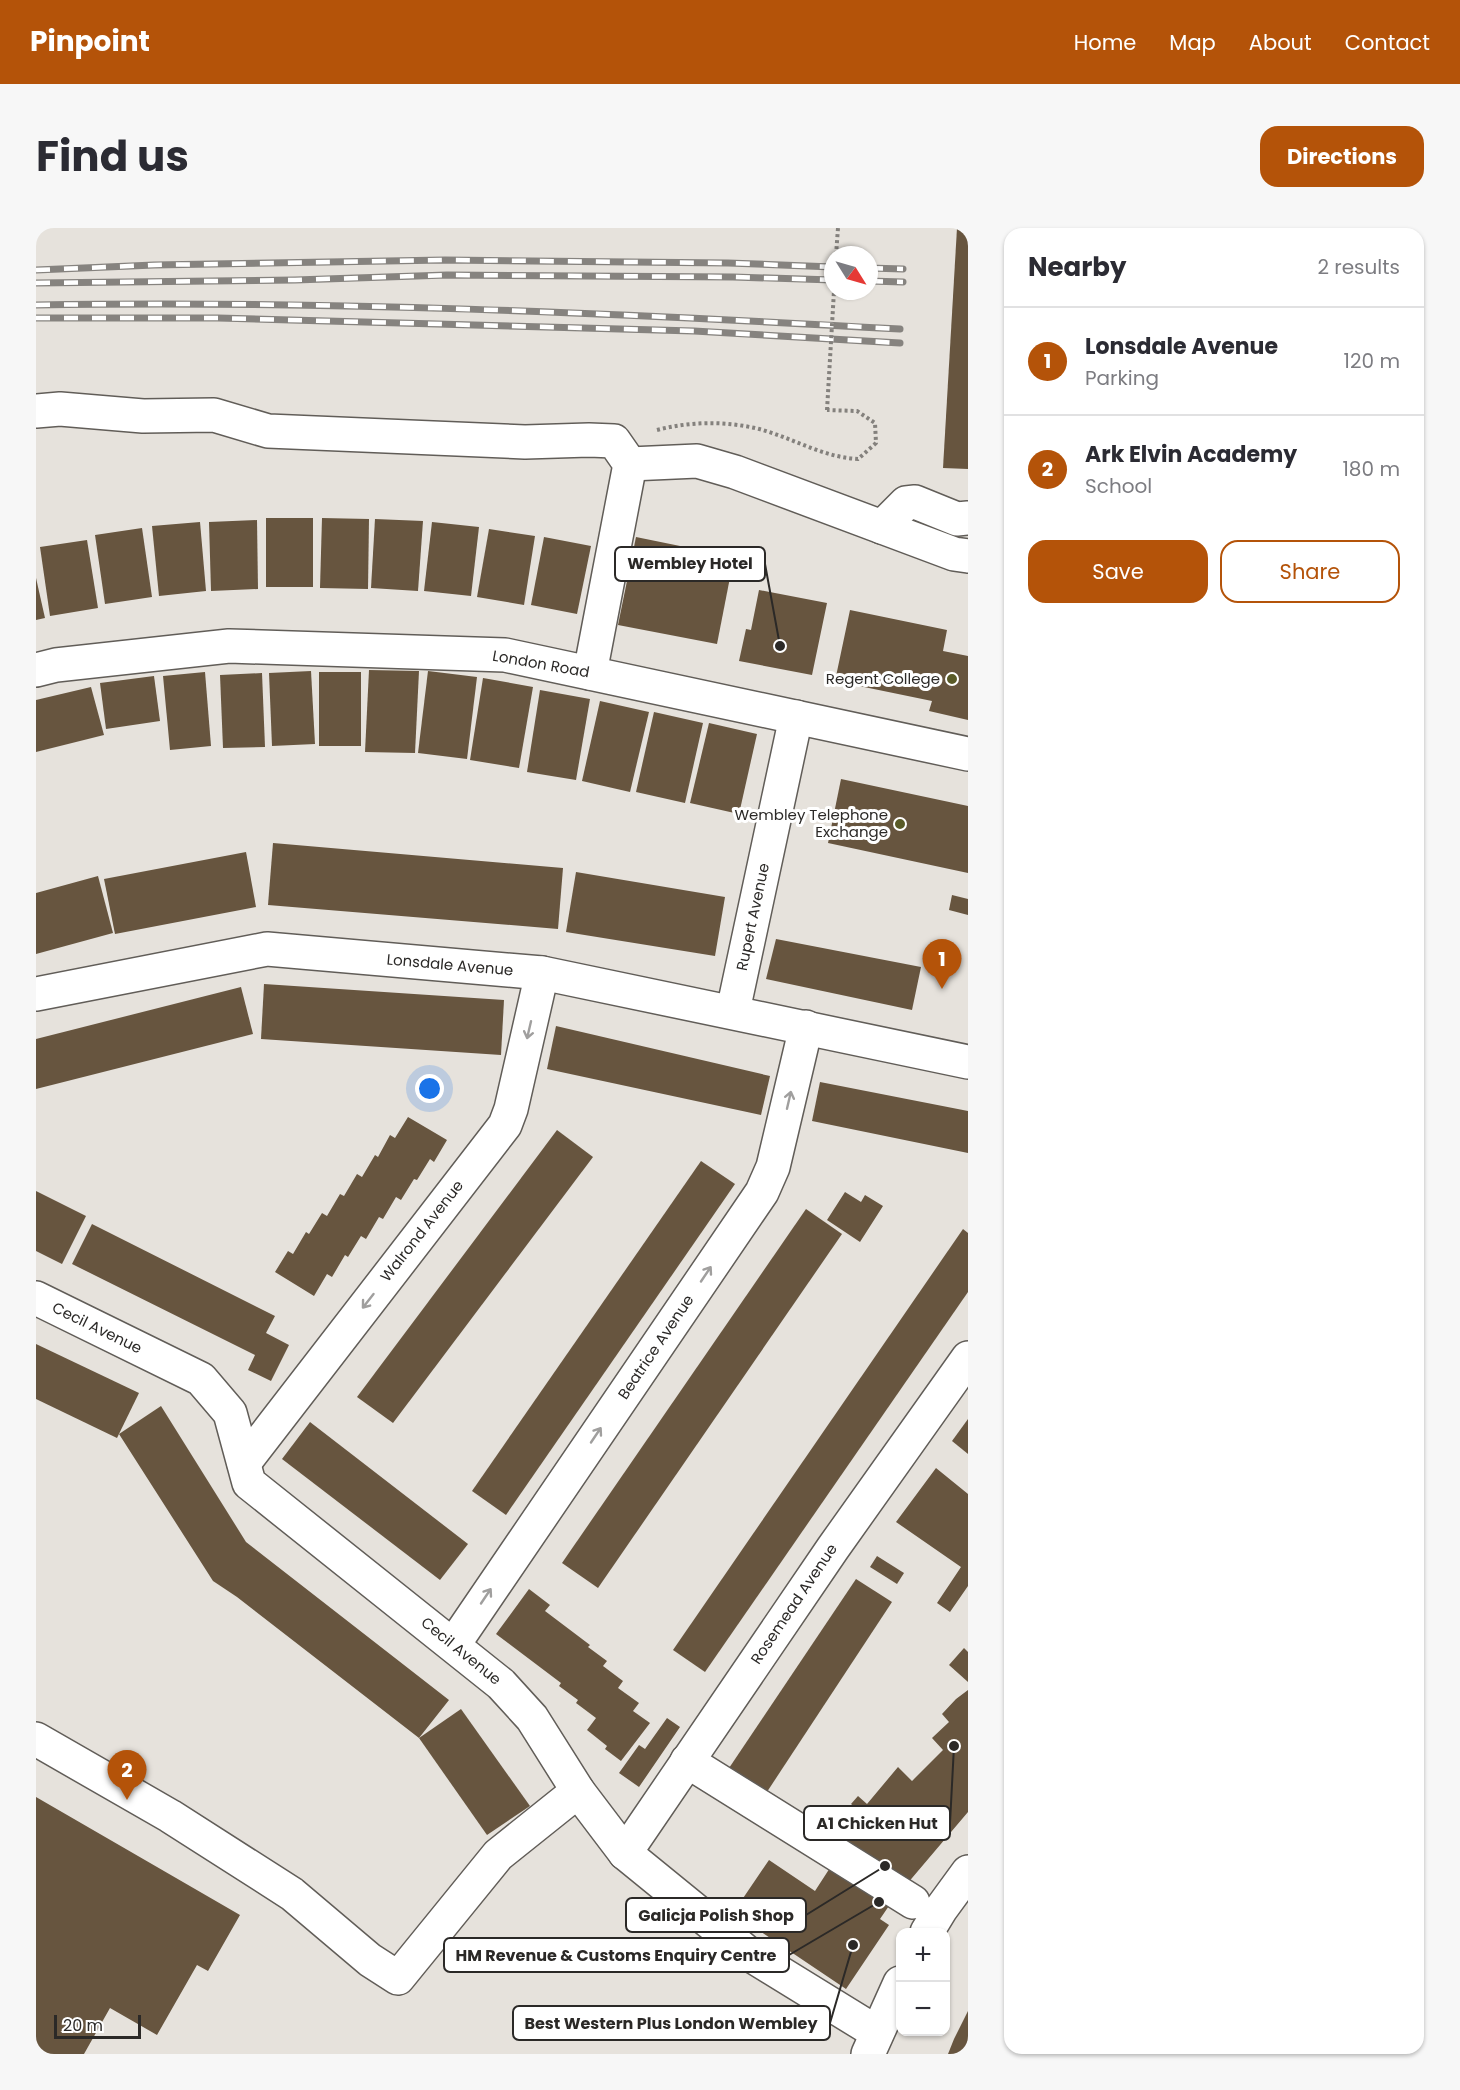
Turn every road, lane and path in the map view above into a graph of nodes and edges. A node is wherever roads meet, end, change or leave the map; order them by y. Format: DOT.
graph roads {
  1 [pos="838,228"];
  2 [pos="837,246"];
  3 [pos="833,300"];
  4 [pos="36,411"];
  5 [pos="630,464"];
  6 [pos="968,518"];
  7 [pos="882,527"];
  8 [pos="968,556"];
  9 [pos="36,670"];
  10 [pos="590,673"];
  11 [pos="796,717"];
  12 [pos="968,754"];
  13 [pos="542,973"];
  14 [pos="36,994"];
  15 [pos="733,1011"];
  16 [pos="806,1027"];
  17 [pos="968,1062"];
  18 [pos="36,1298"];
  19 [pos="968,1358"];
  20 [pos="244,1463"];
  21 [pos="454,1644"];
  22 [pos="36,1739"];
  23 [pos="687,1761"];
  24 [pos="578,1791"];
  25 [pos="625,1853"];
  26 [pos="968,1872"];
  27 [pos="913,1902"];
  28 [pos="929,1928"];
  29 [pos="896,1992"];
  30 [pos="872,2043"];
  1 -- 2 [label="path"];
  3 -- 5 [label="path, bridge"];
  4 -- 5 [label="street"];
  5 -- 7 [label="street"];
  5 -- 10 [label="street"];
  6 -- 7 [label="street"];
  7 -- 8 [label="street"];
  9 -- 10 [label="street, London Road"];
  10 -- 11 [label="street, London Road"];
  11 -- 12 [label="street, London Road"];
  11 -- 15 [label="street, Rupert Avenue"];
  13 -- 14 [label="street, Lonsdale Avenue"];
  13 -- 15 [label="street, Lonsdale Avenue"];
  13 -- 20 [label="street, Walrond Avenue, one-way"];
  15 -- 16 [label="street, Lonsdale Avenue"];
  16 -- 17 [label="street, Lonsdale Avenue"];
  21 -- 16 [label="street, Beatrice Avenue, one-way"];
  18 -- 20 [label="street, Cecil Avenue"];
  19 -- 23 [label="street, Rosemead Avenue"];
  20 -- 21 [label="street, Cecil Avenue"];
  21 -- 24 [label="street, Cecil Avenue"];
  22 -- 24 [label="street"];
  23 -- 25 [label="street, Rosemead Avenue"];
  23 -- 27 [label="street"];
  24 -- 25 [label="street, Cecil Avenue"];
  25 -- 30 [label="street, Cecil Avenue"];
  26 -- 28 [label="street"];
  29 -- 30 [label="street"];
}
